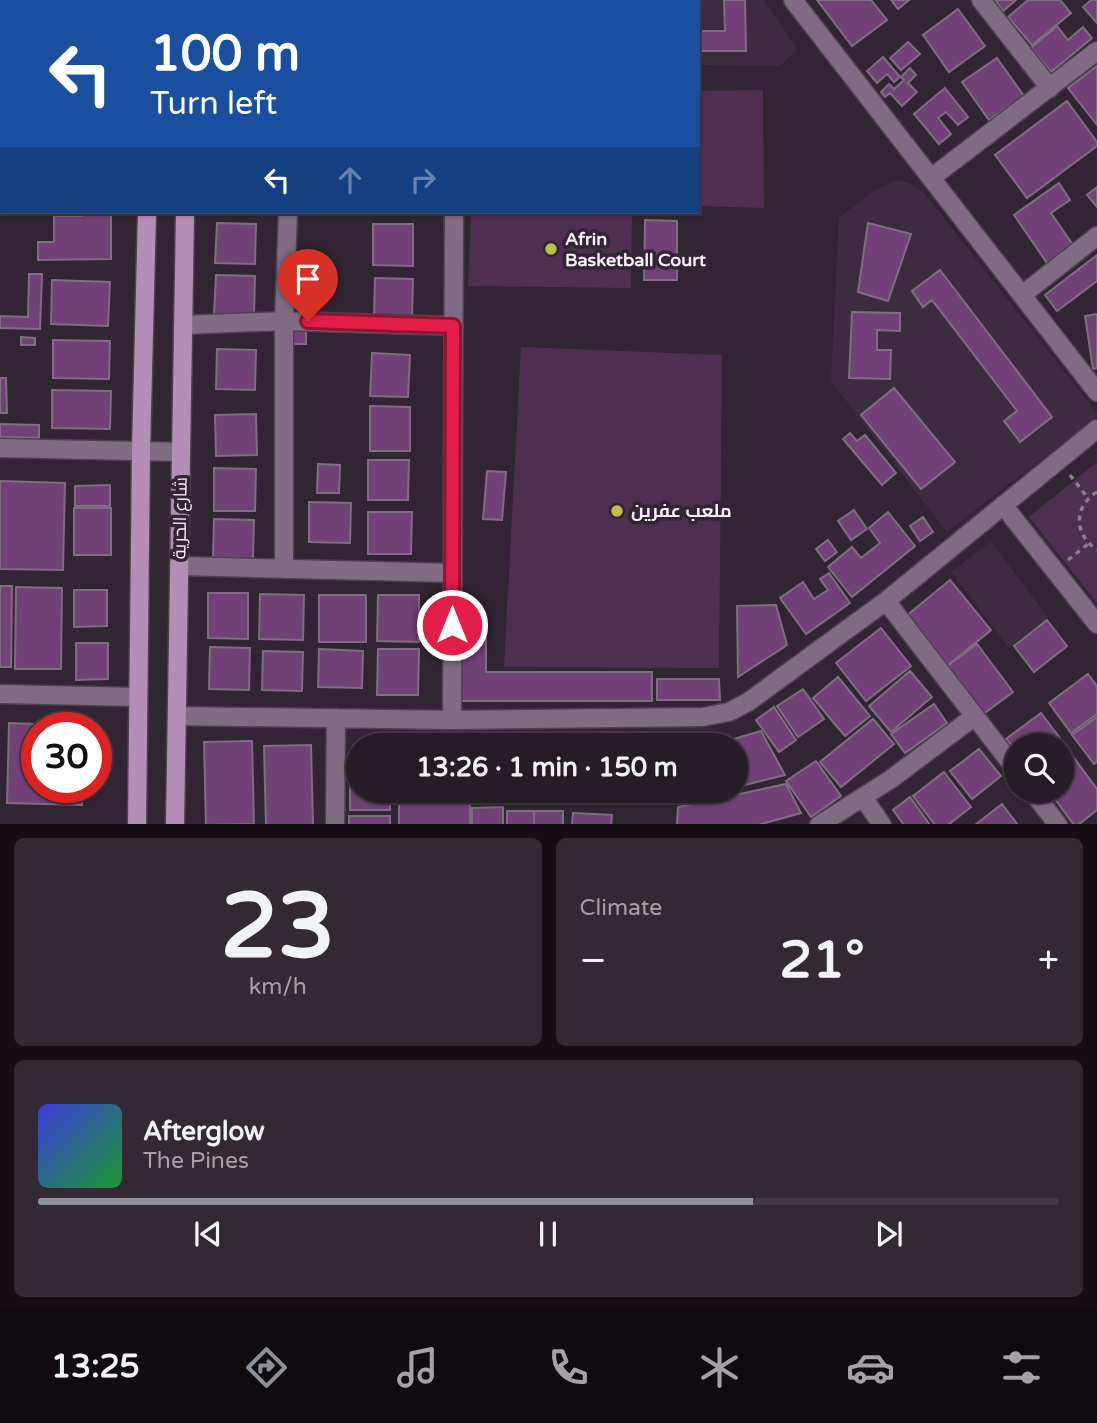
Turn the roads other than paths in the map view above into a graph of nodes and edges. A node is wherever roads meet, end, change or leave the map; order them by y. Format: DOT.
graph roads {
  1 [pos="793,0"];
  2 [pos="981,0"];
  3 [pos="1097,51"];
  4 [pos="1050,88"];
  5 [pos="931,178"];
  6 [pos="147,214"];
  7 [pos="185,214"];
  8 [pos="288,214"];
  9 [pos="454,214"];
  10 [pos="1097,236"];
  11 [pos="1022,295"];
  12 [pos="284,321"];
  13 [pos="183,325"];
  14 [pos="453,326"];
  15 [pos="1097,392"];
  16 [pos="1097,429"];
  17 [pos="0,449"];
  18 [pos="141,451"];
  19 [pos="181,452"];
  20 [pos="1003,505"];
  21 [pos="179,566"];
  22 [pos="284,569"];
  23 [pos="452,573"];
  24 [pos="886,601"];
  25 [pos="1097,624"];
  26 [pos="0,694"];
  27 [pos="138,697"];
  28 [pos="177,716"];
  29 [pos="975,716"];
  30 [pos="336,718"];
  31 [pos="452,720"];
  32 [pos="1004,754"];
  33 [pos="863,797"];
  34 [pos="1041,803"];
  35 [pos="137,824"];
  36 [pos="175,824"];
  37 [pos="335,824"];
  38 [pos="820,824"];
  39 [pos="882,824"];
  40 [pos="1058,824"];
  1 -- 5 [label="street"];
  2 -- 4 [label="street"];
  3 -- 4 [label="street"];
  4 -- 5 [label="street"];
  5 -- 11 [label="street"];
  6 -- 18 [label="main road"];
  7 -- 13 [label="main road, شارع الحرية"];
  8 -- 12 [label="street"];
  9 -- 14 [label="street"];
  10 -- 11 [label="street"];
  11 -- 15 [label="street"];
  12 -- 13 [label="street"];
  12 -- 14 [label="street"];
  12 -- 22 [label="street"];
  13 -- 19 [label="main road, شارع الحرية"];
  14 -- 23 [label="street"];
  16 -- 20 [label="street"];
  17 -- 18 [label="street"];
  18 -- 19 [label="street"];
  18 -- 27 [label="main road"];
  19 -- 21 [label="main road, شارع الحرية"];
  20 -- 24 [label="street"];
  20 -- 25 [label="street"];
  21 -- 22 [label="street"];
  21 -- 28 [label="main road, شارع الحرية"];
  22 -- 23 [label="street"];
  23 -- 31 [label="street"];
  24 -- 29 [label="street"];
  24 -- 31 [label="street"];
  26 -- 27 [label="street"];
  27 -- 35 [label="main road"];
  28 -- 30 [label="street"];
  28 -- 36 [label="main road, شارع الحرية"];
  29 -- 32 [label="street"];
  29 -- 33 [label="street"];
  30 -- 31 [label="street"];
  30 -- 37 [label="street"];
  33 -- 38 [label="street"];
  33 -- 39 [label="street"];
  34 -- 40 [label="street"];
}
